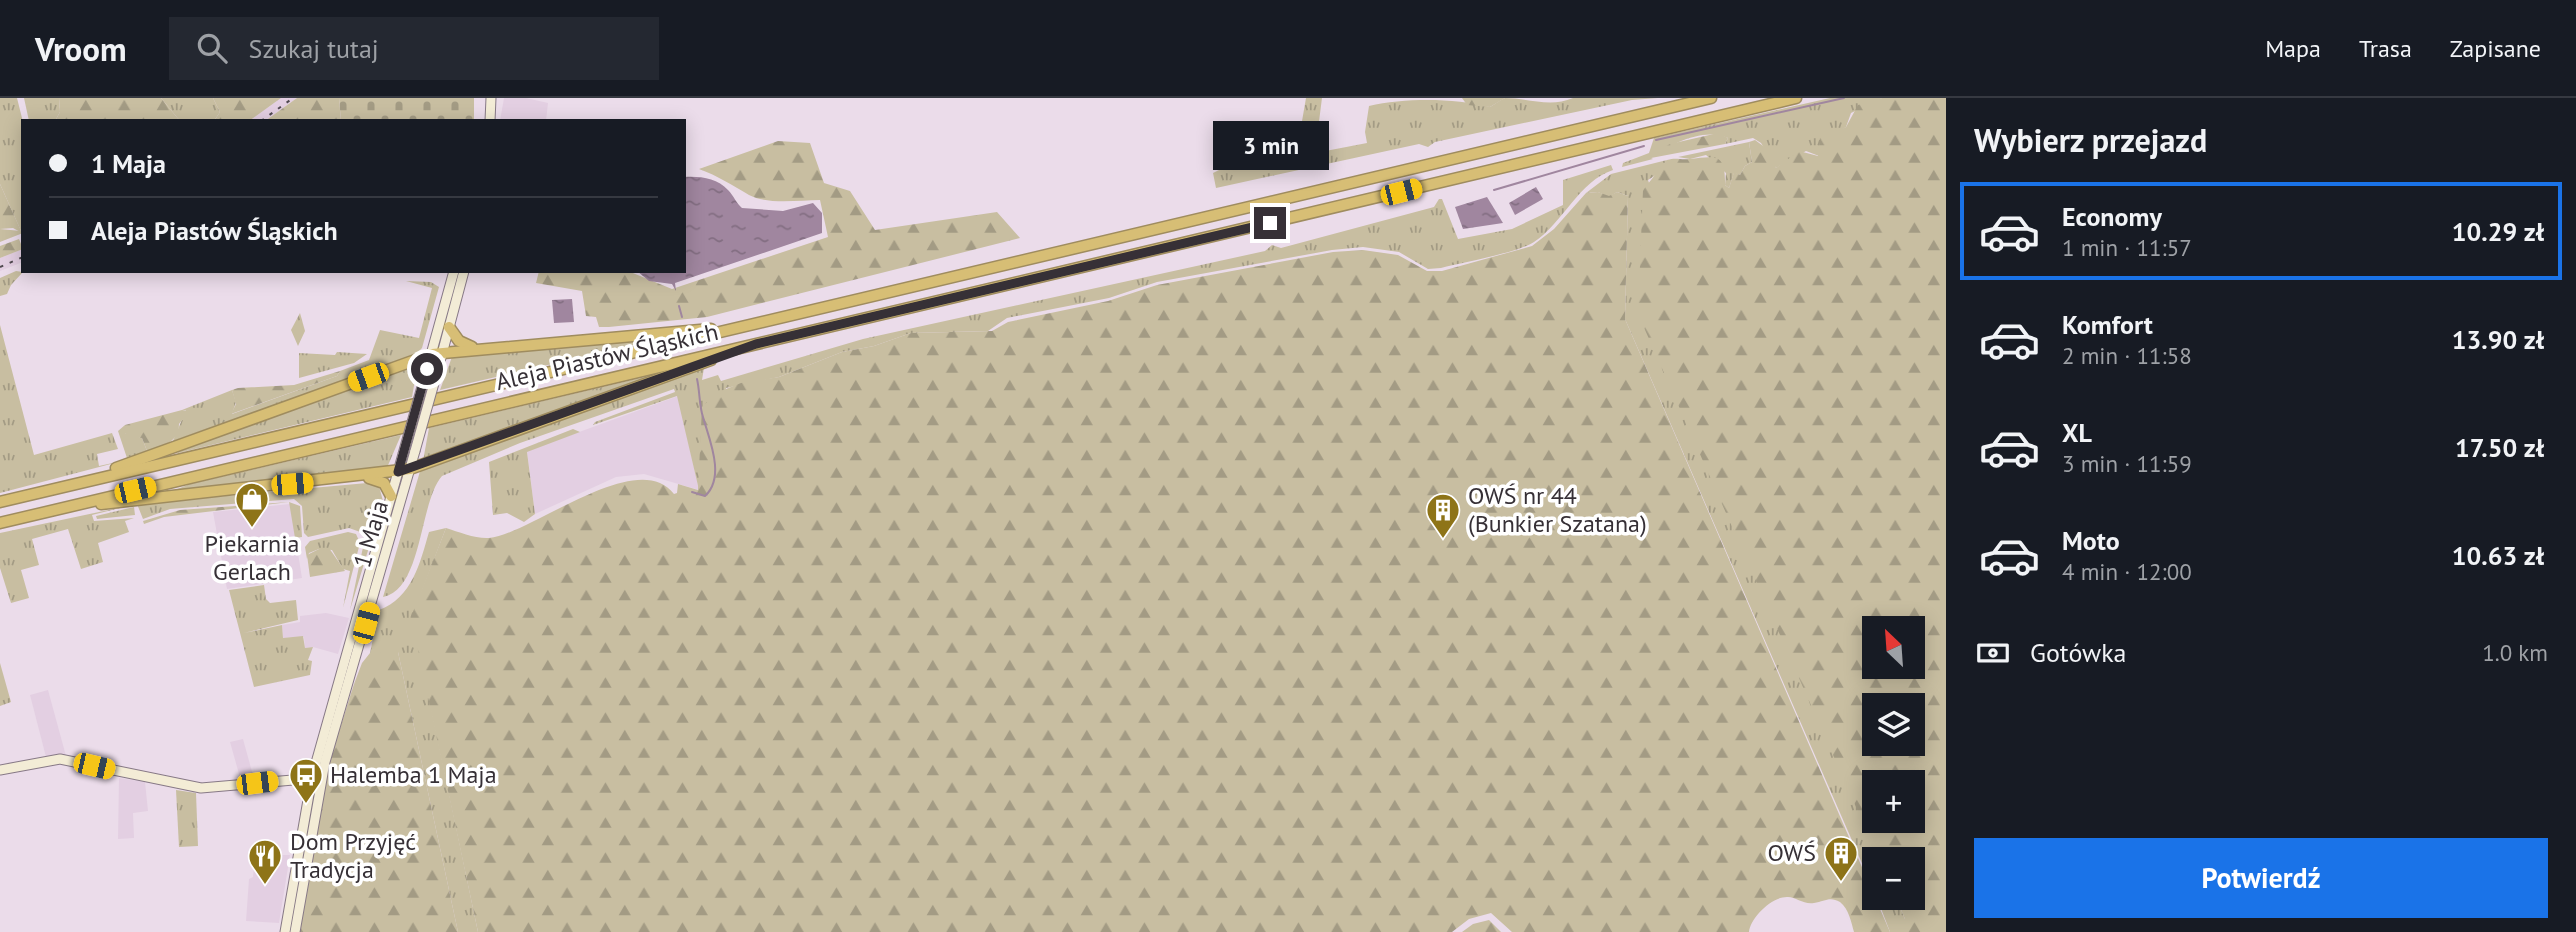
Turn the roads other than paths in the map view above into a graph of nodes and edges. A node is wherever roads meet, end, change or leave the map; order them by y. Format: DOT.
graph roads {
  1 [pos="491,98"];
  2 [pos="1711,98"];
  3 [pos="1796,98"];
  4 [pos="490,119"];
  5 [pos="454,273"];
  6 [pos="463,273"];
  7 [pos="748,325"];
  8 [pos="449,327"];
  9 [pos="756,344"];
  10 [pos="475,348"];
  11 [pos="438,352"];
  12 [pos="404,471"];
  13 [pos="363,477"];
  14 [pos="50,491"];
  15 [pos="391,496"];
  16 [pos="0,502"];
  17 [pos="56,509"];
  18 [pos="0,523"];
  19 [pos="0,770"];
  20 [pos="316,778"];
  21 [pos="285,932"];
  22 [pos="295,932"];
  1 -- 4 [label="main road"];
  2 -- 7 [label="highway, Aleja Piastów Śląskich"];
  3 -- 9 [label="highway, Aleja Piastów Śląskich"];
  5 -- 11 [label="main road, 1 Maja"];
  6 -- 8 [label="main road, 1 Maja"];
  7 -- 10 [label="highway"];
  7 -- 14 [label="highway, Aleja Piastów Śląskich"];
  8 -- 10 [label="highway"];
  8 -- 11 [label="main road, 1 Maja"];
  9 -- 12 [label="highway"];
  9 -- 17 [label="highway, Aleja Piastów Śląskich"];
  10 -- 11 [label="highway"];
  11 -- 12 [label="main road, 1 Maja, bridge"];
  11 -- 12 [label="main road, 1 Maja, bridge"];
  11 -- 14 [label="highway"];
  12 -- 13 [label="highway"];
  12 -- 15 [label="main road, 1 Maja"];
  12 -- 20 [label="main road, 1 Maja"];
  13 -- 15 [label="highway"];
  13 -- 17 [label="highway"];
  14 -- 16 [label="highway, Aleja Piastów Śląskich"];
  15 -- 20 [label="main road, 1 Maja"];
  17 -- 18 [label="highway, Aleja Piastów Śląskich"];
  19 -- 20 [label="main road"];
  20 -- 21 [label="main road, 1 Maja"];
  20 -- 22 [label="main road, 1 Maja"];
}
